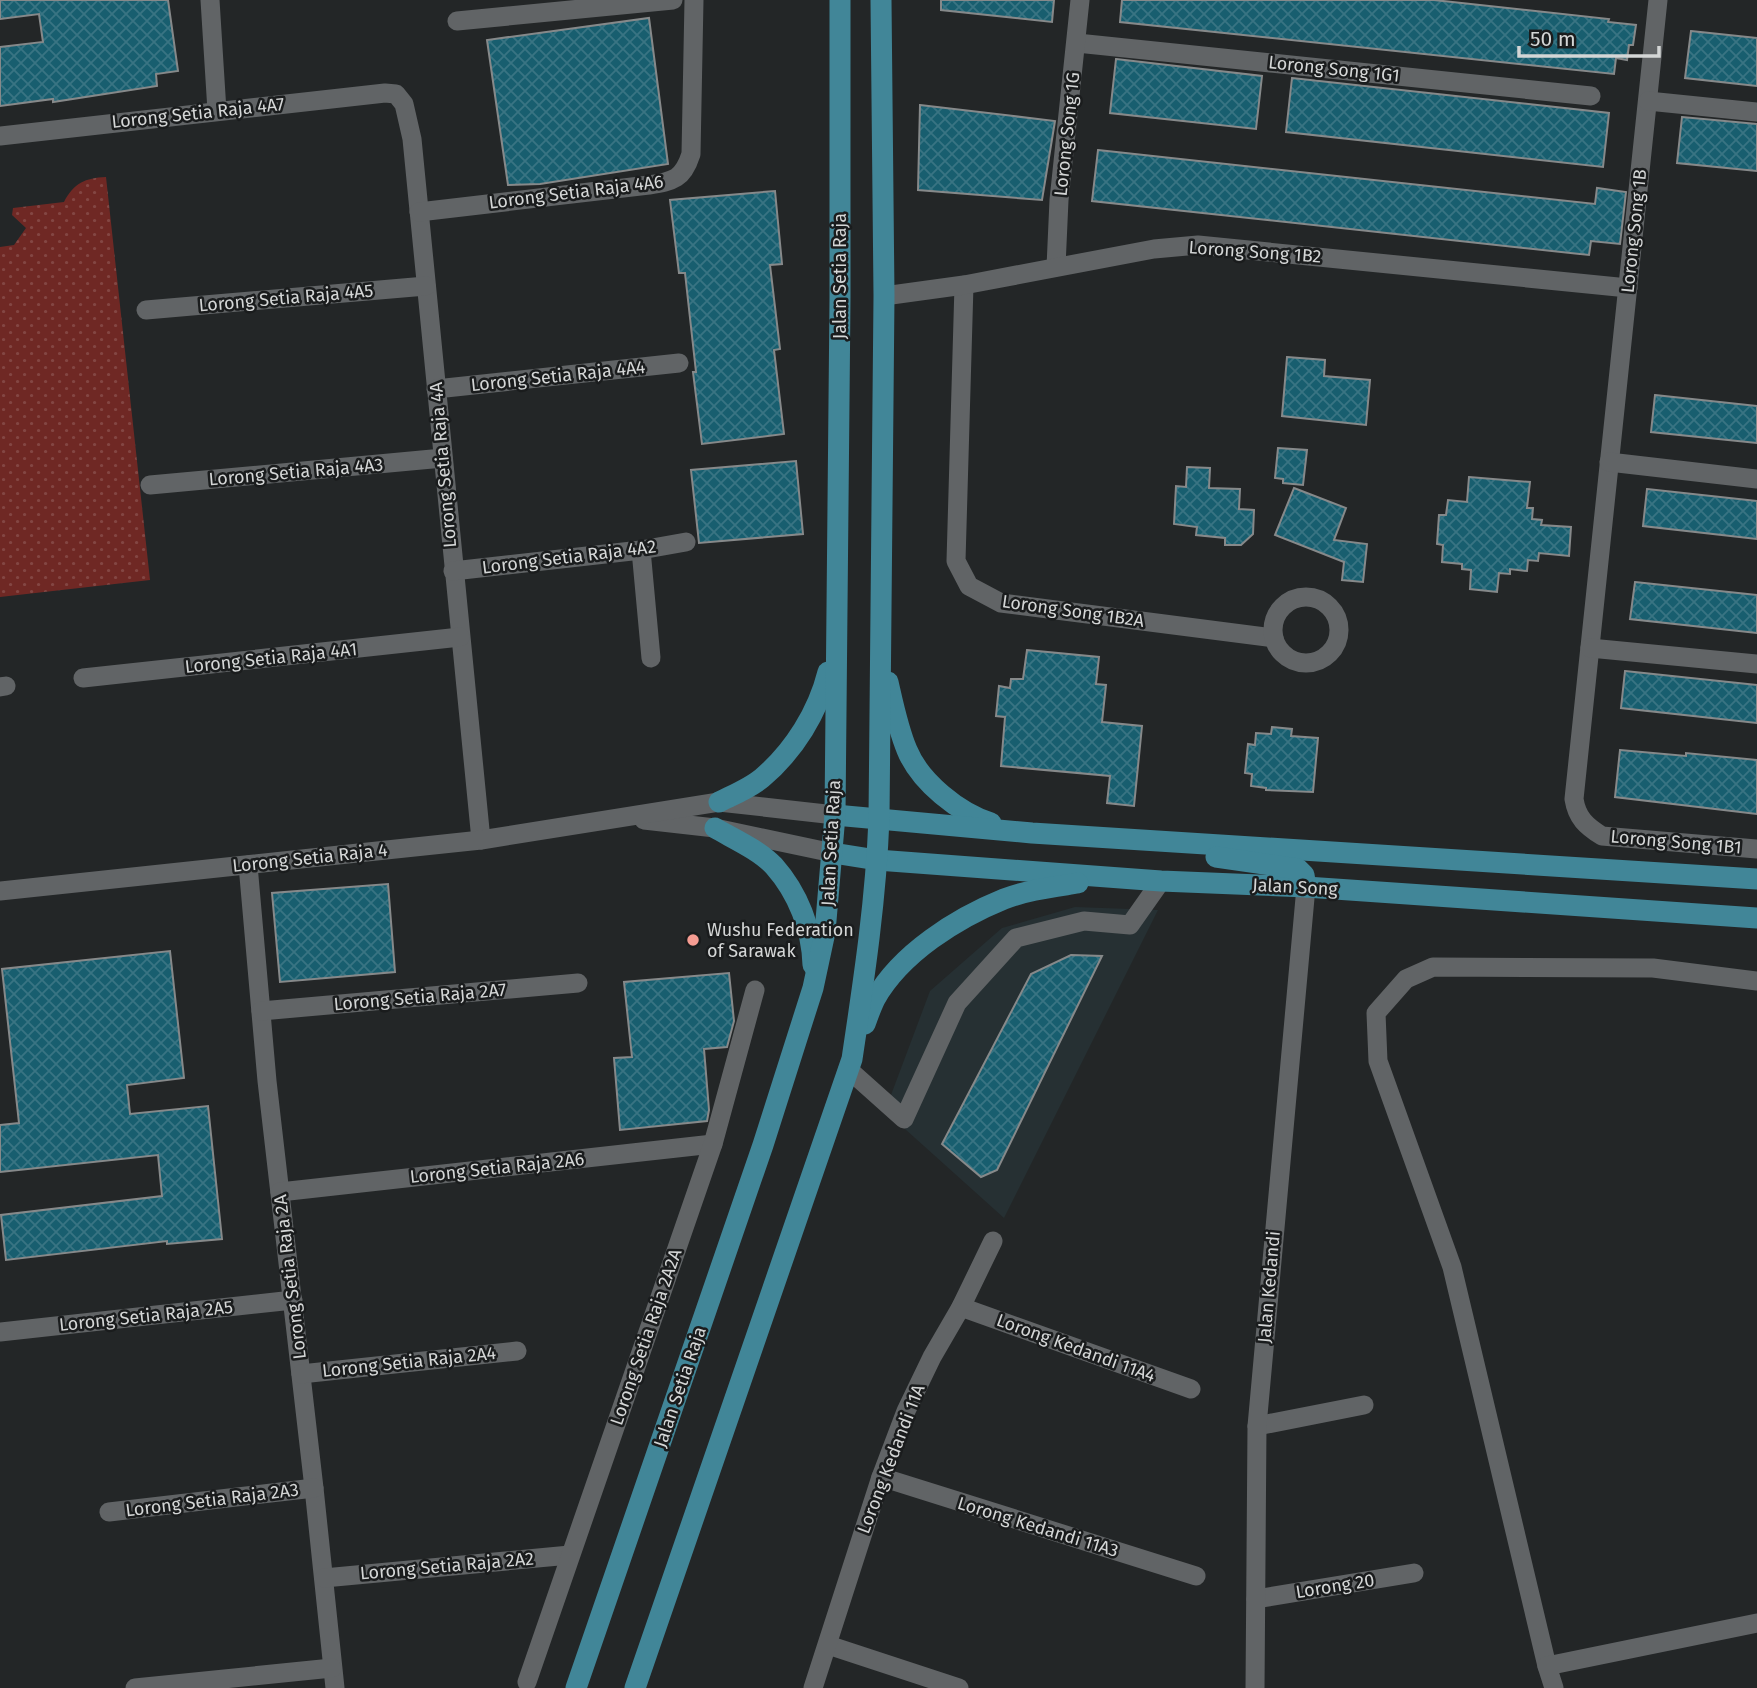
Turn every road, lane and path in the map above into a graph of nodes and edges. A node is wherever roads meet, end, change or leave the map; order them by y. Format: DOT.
graph roads {
  1 [pos="210,0"];
  2 [pos="673,0"];
  3 [pos="694,0"];
  4 [pos="840,0"];
  5 [pos="881,0"];
  6 [pos="1080,0"];
  7 [pos="1658,0"];
  8 [pos="510,8"];
  9 [pos="457,21"];
  10 [pos="1077,43"];
  11 [pos="396,94"];
  12 [pos="1591,96"];
  13 [pos="1648,101"];
  14 [pos="217,111"];
  15 [pos="1757,112"];
  16 [pos="0,136"];
  17 [pos="419,212"];
  18 [pos="1056,267"];
  19 [pos="964,285"];
  20 [pos="426,286"];
  21 [pos="1628,288"];
  22 [pos="884,296"];
  23 [pos="146,310"];
  24 [pos="680,363"];
  25 [pos="436,389"];
  26 [pos="443,458"];
  27 [pos="1609,462"];
  28 [pos="1757,479"];
  29 [pos="149,485"];
  30 [pos="685,542"];
  31 [pos="641,550"];
  32 [pos="453,571"];
  33 [pos="460,637"];
  34 [pos="1274,638"];
  35 [pos="835,644"];
  36 [pos="880,646"];
  37 [pos="1590,648"];
  38 [pos="651,658"];
  39 [pos="1757,664"];
  40 [pos="83,678"];
  41 [pos="1574,799"];
  42 [pos="719,802"];
  43 [pos="835,815"];
  44 [pos="618,818"];
  45 [pos="878,818"];
  46 [pos="715,828"];
  47 [pos="1031,833"];
  48 [pos="481,839"];
  49 [pos="1152,841"];
  50 [pos="1757,849"];
  51 [pos="833,853"];
  52 [pos="877,860"];
  53 [pos="248,865"];
  54 [pos="1111,877"];
  55 [pos="1757,879"];
  56 [pos="1161,881"];
  57 [pos="1306,887"];
  58 [pos="0,891"];
  59 [pos="1757,918"];
  60 [pos="1757,981"];
  61 [pos="578,983"];
  62 [pos="813,988"];
  63 [pos="755,990"];
  64 [pos="261,1011"];
  65 [pos="850,1064"];
  66 [pos="713,1144"];
  67 [pos="280,1192"];
  68 [pos="993,1241"];
  69 [pos="293,1300"];
  70 [pos="961,1307"];
  71 [pos="0,1332"];
  72 [pos="517,1350"];
  73 [pos="301,1374"];
  74 [pos="1191,1389"];
  75 [pos="1364,1405"];
  76 [pos="1257,1426"];
  77 [pos="880,1477"];
  78 [pos="314,1488"];
  79 [pos="109,1512"];
  80 [pos="570,1555"];
  81 [pos="1414,1573"];
  82 [pos="1196,1576"];
  83 [pos="324,1578"];
  84 [pos="1256,1599"];
  85 [pos="1757,1623"];
  86 [pos="828,1645"];
  87 [pos="1547,1666"];
  88 [pos="333,1678"];
  89 [pos="527,1682"];
  90 [pos="135,1688"];
  91 [pos="576,1688"];
  92 [pos="635,1688"];
  93 [pos="813,1688"];
  94 [pos="959,1688"];
  95 [pos="1255,1688"];
  96 [pos="1554,1688"];
  1 -- 14 [label="street"];
  2 -- 8 [label="street"];
  3 -- 17 [label="street, Lorong Setia Raja 4A6"];
  4 -- 35 [label="main road, Jalan Setia Raja"];
  5 -- 22 [label="main road"];
  6 -- 10 [label="street, Lorong Song 1G"];
  7 -- 13 [label="street, Lorong Song 1B"];
  8 -- 9 [label="street"];
  10 -- 12 [label="street, Lorong Song 1G1"];
  10 -- 18 [label="street, Lorong Song 1G"];
  11 -- 14 [label="street, Lorong Setia Raja 4A7"];
  11 -- 17 [label="street, Lorong Setia Raja 4A"];
  13 -- 15 [label="street"];
  13 -- 21 [label="street, Lorong Song 1B"];
  14 -- 16 [label="street, Lorong Setia Raja 4A7"];
  17 -- 20 [label="street, Lorong Setia Raja 4A"];
  18 -- 19 [label="street, Lorong Song 1B2"];
  18 -- 21 [label="street, Lorong Song 1B2"];
  19 -- 22 [label="street, Lorong Song 1B2"];
  19 -- 34 [label="street, Lorong Song 1B2A"];
  20 -- 23 [label="street, Lorong Setia Raja 4A5"];
  20 -- 25 [label="street, Lorong Setia Raja 4A"];
  21 -- 27 [label="street, Lorong Song 1B"];
  22 -- 36 [label="main road"];
  24 -- 25 [label="street, Lorong Setia Raja 4A4"];
  25 -- 26 [label="street, Lorong Setia Raja 4A"];
  26 -- 29 [label="street, Lorong Setia Raja 4A3"];
  26 -- 32 [label="street, Lorong Setia Raja 4A"];
  27 -- 28 [label="street"];
  27 -- 37 [label="street, Lorong Song 1B"];
  30 -- 31 [label="street, Lorong Setia Raja 4A2"];
  31 -- 32 [label="street, Lorong Setia Raja 4A2"];
  31 -- 38 [label="street"];
  32 -- 33 [label="street, Lorong Setia Raja 4A"];
  33 -- 40 [label="street, Lorong Setia Raja 4A1"];
  33 -- 48 [label="street, Lorong Setia Raja 4A"];
  35 -- 42 [label="main road"];
  35 -- 43 [label="main road, Jalan Setia Raja"];
  36 -- 45 [label="main road"];
  36 -- 47 [label="main road"];
  37 -- 39 [label="street"];
  37 -- 41 [label="street, Lorong Song 1B"];
  41 -- 50 [label="street, Lorong Song 1B1"];
  42 -- 43 [label="street, Lorong Setia Raja 4"];
  42 -- 44 [label="street, Lorong Setia Raja 4"];
  43 -- 45 [label="main road"];
  43 -- 51 [label="main road, Jalan Setia Raja"];
  44 -- 46 [label="street, Lorong Setia Raja 4"];
  44 -- 48 [label="street, Lorong Setia Raja 4"];
  45 -- 47 [label="main road"];
  45 -- 52 [label="main road"];
  46 -- 51 [label="street, Lorong Setia Raja 4"];
  46 -- 62 [label="main road"];
  47 -- 49 [label="main road"];
  48 -- 53 [label="street, Lorong Setia Raja 4"];
  49 -- 55 [label="main road"];
  49 -- 57 [label="main road"];
  51 -- 52 [label="main road, Jalan Song"];
  51 -- 62 [label="main road, Jalan Setia Raja"];
  52 -- 54 [label="main road, Jalan Song"];
  52 -- 65 [label="main road"];
  53 -- 58 [label="street, Lorong Setia Raja 4"];
  53 -- 64 [label="street, Lorong Setia Raja 2A"];
  54 -- 56 [label="main road, Jalan Song"];
  54 -- 65 [label="main road"];
  56 -- 57 [label="main road, Jalan Song"];
  56 -- 65 [label="street"];
  57 -- 59 [label="main road, Jalan Song"];
  57 -- 76 [label="street, Jalan Kedandi"];
  60 -- 87 [label="street"];
  61 -- 64 [label="street, Lorong Setia Raja 2A7"];
  62 -- 91 [label="main road, Jalan Setia Raja"];
  63 -- 66 [label="street, Lorong Setia Raja 2A2A"];
  64 -- 67 [label="street, Lorong Setia Raja 2A"];
  65 -- 92 [label="main road"];
  66 -- 67 [label="street, Lorong Setia Raja 2A6"];
  66 -- 80 [label="street, Lorong Setia Raja 2A2A"];
  67 -- 69 [label="street, Lorong Setia Raja 2A"];
  68 -- 70 [label="street, Lorong Kedandi 11A"];
  69 -- 71 [label="street, Lorong Setia Raja 2A5"];
  69 -- 73 [label="street, Lorong Setia Raja 2A"];
  70 -- 74 [label="street, Lorong Kedandi 11A4"];
  70 -- 77 [label="street, Lorong Kedandi 11A"];
  72 -- 73 [label="street, Lorong Setia Raja 2A4"];
  73 -- 78 [label="street, Lorong Setia Raja 2A"];
  75 -- 76 [label="street"];
  76 -- 84 [label="street, Jalan Kedandi"];
  77 -- 82 [label="street, Lorong Kedandi 11A3"];
  77 -- 86 [label="street, Lorong Kedandi 11A"];
  78 -- 79 [label="street, Lorong Setia Raja 2A3"];
  78 -- 83 [label="street, Lorong Setia Raja 2A"];
  80 -- 83 [label="street, Lorong Setia Raja 2A2"];
  80 -- 89 [label="street, Lorong Setia Raja 2A2A"];
  81 -- 84 [label="street, Lorong 20"];
  83 -- 88 [label="street, Lorong Setia Raja 2A"];
  84 -- 95 [label="street, Jalan Kedandi"];
  85 -- 87 [label="street"];
  86 -- 93 [label="street, Lorong Kedandi 11A"];
  86 -- 94 [label="street"];
  87 -- 96 [label="street"];
  88 -- 90 [label="street"];
}
